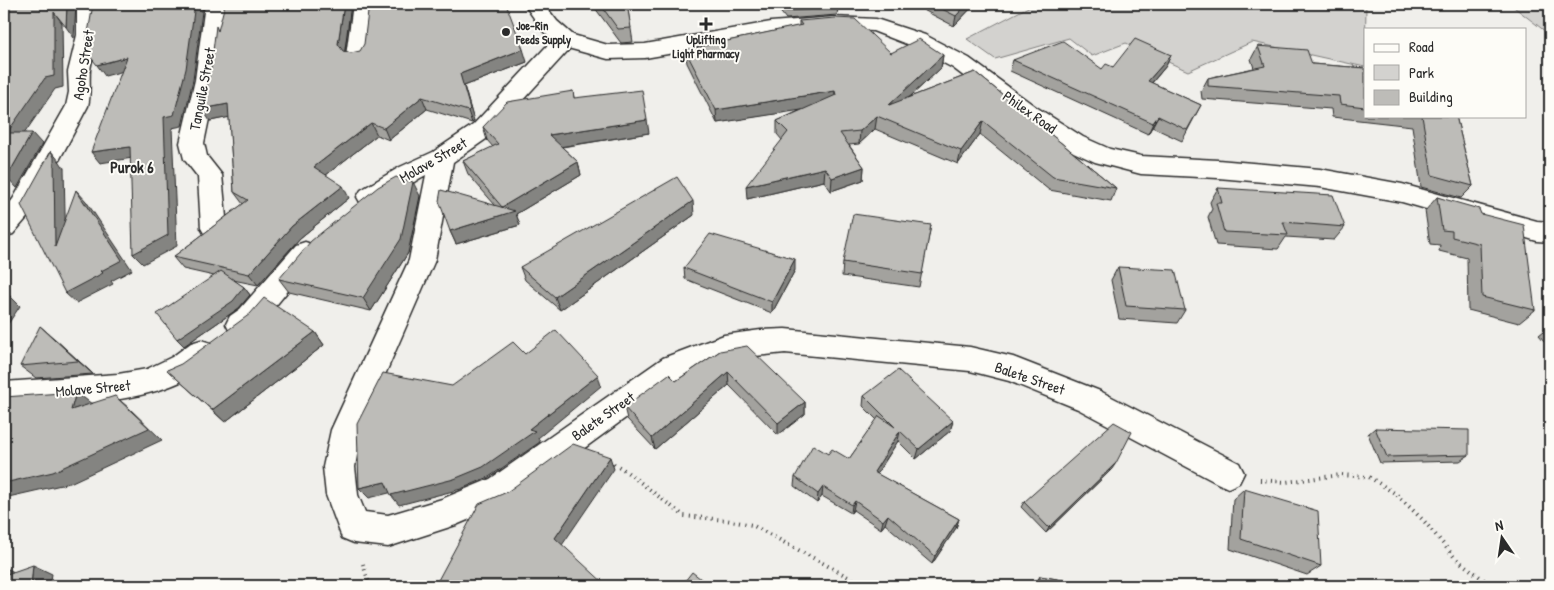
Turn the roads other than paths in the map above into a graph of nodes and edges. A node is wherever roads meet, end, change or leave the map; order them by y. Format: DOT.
graph roads {
  1 [pos="87,4"];
  2 [pos="215,4"];
  3 [pos="363,4"];
  4 [pos="534,4"];
  5 [pos="565,40"];
  6 [pos="356,56"];
  7 [pos="442,158"];
  8 [pos="354,211"];
  9 [pos="4,226"];
  10 [pos="214,228"];
  11 [pos="1550,232"];
  12 [pos="325,234"];
  13 [pos="4,395"];
  14 [pos="1228,472"];
  1 -- 9 [label="street, Agoho Street"];
  2 -- 10 [label="street, Tanguile Street"];
  3 -- 6 [label="street"];
  4 -- 5 [label="street, Philex Road"];
  5 -- 7 [label="street, Molave Street"];
  5 -- 11 [label="street, Philex Road"];
  7 -- 8 [label="street, Molave Street"];
  7 -- 14 [label="street, Balete Street"];
  12 -- 13 [label="street, Molave Street"];
}
